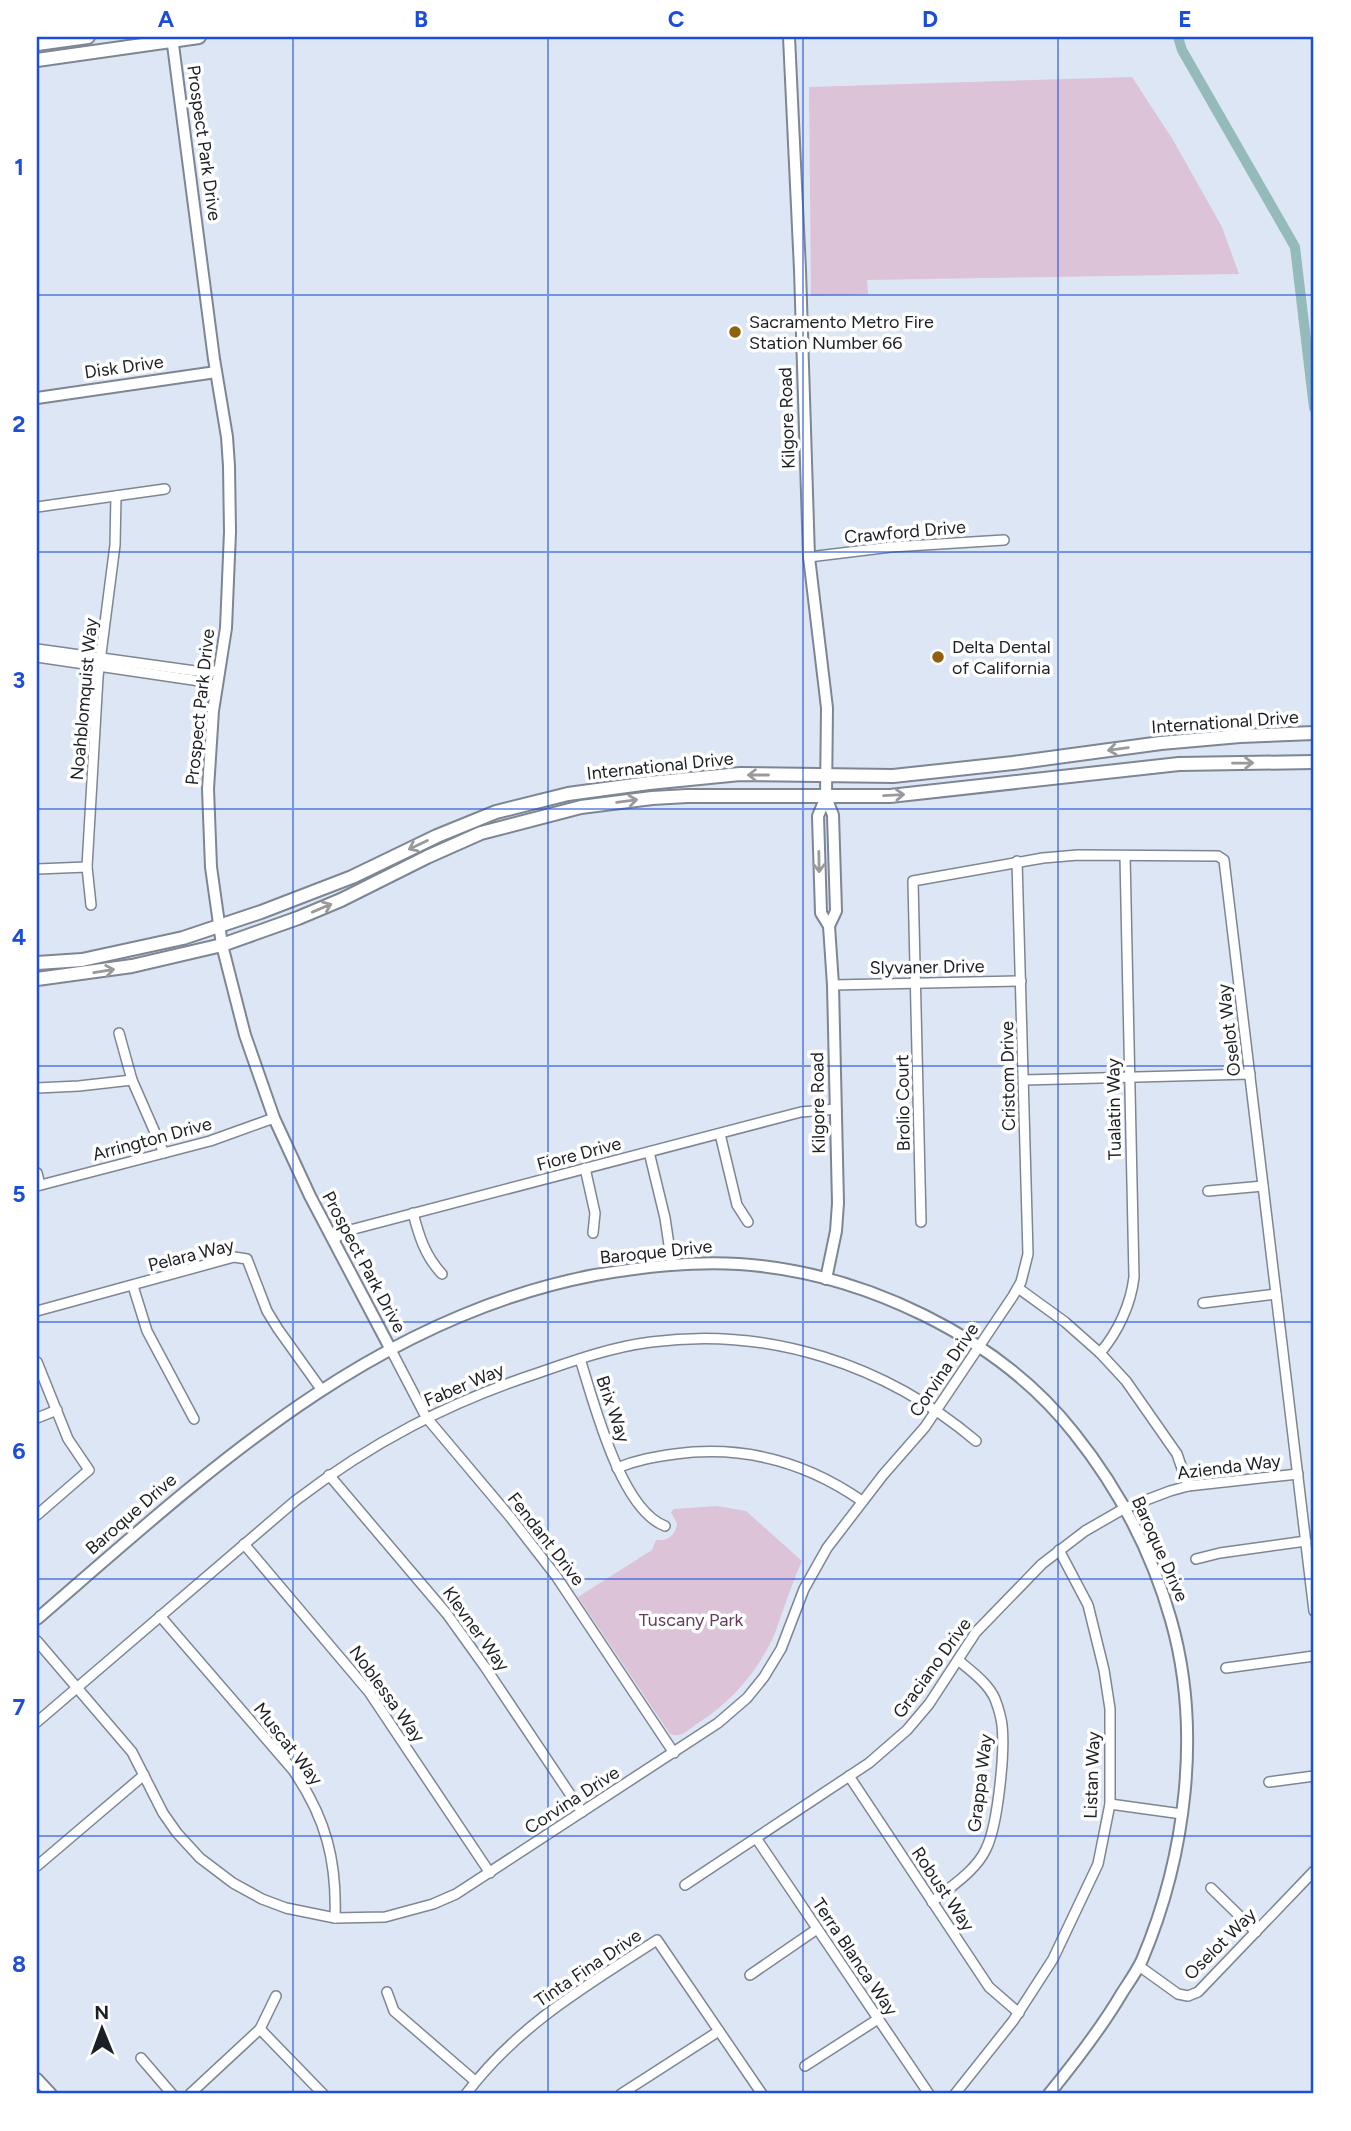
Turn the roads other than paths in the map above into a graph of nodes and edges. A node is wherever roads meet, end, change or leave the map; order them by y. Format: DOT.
graph roads {
  1 [pos="88,37"];
  2 [pos="199,37"];
  3 [pos="789,37"];
  4 [pos="172,38"];
  5 [pos="37,44"];
  6 [pos="37,60"];
  7 [pos="216,372"];
  8 [pos="37,398"];
  9 [pos="165,489"];
  10 [pos="116,496"];
  11 [pos="37,507"];
  12 [pos="1004,540"];
  13 [pos="808,557"];
  14 [pos="37,649"];
  15 [pos="37,657"];
  16 [pos="101,662"];
  17 [pos="219,671"];
  18 [pos="217,686"];
  19 [pos="1311,733"];
  20 [pos="1314,762"];
  21 [pos="827,775"];
  22 [pos="596,790"];
  23 [pos="826,797"];
  24 [pos="530,804"];
  25 [pos="523,821"];
  26 [pos="455,844"];
  27 [pos="1125,856"];
  28 [pos="1017,861"];
  29 [pos="87,867"];
  30 [pos="37,869"];
  31 [pos="91,905"];
  32 [pos="219,926"];
  33 [pos="222,945"];
  34 [pos="37,963"];
  35 [pos="37,979"];
  36 [pos="1021,981"];
  37 [pos="916,984"];
  38 [pos="833,985"];
  39 [pos="119,1033"];
  40 [pos="1250,1074"];
  41 [pos="1129,1077"];
  42 [pos="132,1080"];
  43 [pos="1024,1080"];
  44 [pos="37,1088"];
  45 [pos="836,1109"];
  46 [pos="274,1118"];
  47 [pos="720,1133"];
  48 [pos="649,1152"];
  49 [pos="164,1153"];
  50 [pos="585,1168"];
  51 [pos="37,1173"];
  52 [pos="38,1186"];
  53 [pos="1263,1186"];
  54 [pos="1208,1191"];
  55 [pos="413,1213"];
  56 [pos="748,1222"];
  57 [pos="921,1222"];
  58 [pos="593,1233"];
  59 [pos="333,1240"];
  60 [pos="672,1265"];
  61 [pos="442,1274"];
  62 [pos="826,1279"];
  63 [pos="133,1286"];
  64 [pos="1018,1289"];
  65 [pos="1276,1294"];
  66 [pos="1203,1304"];
  67 [pos="37,1311"];
  68 [pos="978,1347"];
  69 [pos="390,1348"];
  70 [pos="1100,1353"];
  71 [pos="580,1359"];
  72 [pos="37,1362"];
  73 [pos="321,1389"];
  74 [pos="57,1410"];
  75 [pos="936,1410"];
  76 [pos="426,1417"];
  77 [pos="37,1418"];
  78 [pos="194,1419"];
  79 [pos="976,1441"];
  80 [pos="617,1468"];
  81 [pos="1298,1474"];
  82 [pos="329,1475"];
  83 [pos="1188,1486"];
  84 [pos="862,1501"];
  85 [pos="1125,1508"];
  86 [pos="37,1515"];
  87 [pos="665,1526"];
  88 [pos="1306,1541"];
  89 [pos="244,1544"];
  90 [pos="1059,1550"];
  91 [pos="1196,1559"];
  92 [pos="1314,1611"];
  93 [pos="160,1616"];
  94 [pos="37,1619"];
  95 [pos="37,1641"];
  96 [pos="1314,1656"];
  97 [pos="958,1660"];
  98 [pos="1226,1668"];
  99 [pos="77,1688"];
  100 [pos="37,1722"];
  101 [pos="674,1753"];
  102 [pos="145,1775"];
  103 [pos="849,1776"];
  104 [pos="1314,1776"];
  105 [pos="1269,1782"];
  106 [pos="1110,1804"];
  107 [pos="582,1812"];
  108 [pos="1182,1814"];
  109 [pos="756,1838"];
  110 [pos="37,1867"];
  111 [pos="1314,1871"];
  112 [pos="490,1873"];
  113 [pos="685,1885"];
  114 [pos="1211,1888"];
  115 [pos="932,1902"];
  116 [pos="335,1918"];
  117 [pos="817,1929"];
  118 [pos="1256,1932"];
  119 [pos="1139,1966"];
  120 [pos="750,1975"];
  121 [pos="387,1992"];
  122 [pos="276,1996"];
  123 [pos="1019,2012"];
  124 [pos="878,2019"];
  125 [pos="260,2029"];
  126 [pos="719,2031"];
  127 [pos="141,2058"];
  128 [pos="806,2066"];
  129 [pos="37,2080"];
  130 [pos="475,2081"];
  131 [pos="51,2094"];
  132 [pos="172,2094"];
  133 [pos="190,2094"];
  134 [pos="323,2094"];
  135 [pos="466,2094"];
  136 [pos="621,2094"];
  137 [pos="761,2094"];
  138 [pos="929,2094"];
  139 [pos="955,2094"];
  140 [pos="1049,2094"];
  1 -- 5 [label="main road"];
  2 -- 4 [label="main road"];
  3 -- 13 [label="street, Kilgore Road"];
  4 -- 6 [label="main road"];
  4 -- 7 [label="street, Prospect Park Drive"];
  7 -- 8 [label="street, Disk Drive"];
  7 -- 17 [label="street, Prospect Park Drive"];
  9 -- 10 [label="street"];
  10 -- 11 [label="street"];
  10 -- 16 [label="street, Noahblomquist Way"];
  12 -- 13 [label="street, Crawford Drive"];
  13 -- 21 [label="street, Kilgore Road"];
  14 -- 16 [label="street"];
  15 -- 16 [label="street"];
  16 -- 17 [label="street"];
  16 -- 18 [label="street"];
  16 -- 29 [label="street, Noahblomquist Way"];
  17 -- 18 [label="street, Prospect Park Drive"];
  18 -- 32 [label="street, Prospect Park Drive"];
  19 -- 21 [label="main road, International Drive, one-way"];
  23 -- 20 [label="main road, International Drive, one-way"];
  21 -- 22 [label="main road, International Drive, one-way"];
  21 -- 23 [label="street, Kilgore Road"];
  22 -- 24 [label="main road, International Drive"];
  22 -- 25 [label="main road"];
  25 -- 23 [label="main road, International Drive, one-way"];
  23 -- 38 [label="street, Kilgore Road"];
  24 -- 26 [label="main road"];
  24 -- 32 [label="main road, International Drive, one-way"];
  25 -- 26 [label="main road, International Drive"];
  33 -- 26 [label="main road, International Drive, one-way"];
  27 -- 28 [label="street, Oselot Way"];
  27 -- 40 [label="street, Oselot Way"];
  27 -- 41 [label="street, Tualatin Way"];
  28 -- 36 [label="street, Cristom Drive"];
  28 -- 37 [label="street, Oselot Way"];
  29 -- 30 [label="street"];
  29 -- 31 [label="street, Noahblomquist Way"];
  32 -- 33 [label="street, Prospect Park Drive"];
  32 -- 34 [label="main road, International Drive"];
  35 -- 33 [label="main road, International Drive, one-way"];
  33 -- 46 [label="street, Prospect Park Drive"];
  36 -- 37 [label="street, Slyvaner Drive"];
  36 -- 43 [label="street, Cristom Drive"];
  37 -- 38 [label="street, Slyvaner Drive"];
  37 -- 57 [label="street, Brolio Court"];
  38 -- 45 [label="street, Kilgore Road"];
  39 -- 42 [label="street"];
  40 -- 41 [label="street"];
  40 -- 53 [label="street, Oselot Way"];
  41 -- 43 [label="street"];
  41 -- 70 [label="street, Tualatin Way"];
  42 -- 44 [label="street"];
  42 -- 49 [label="street"];
  43 -- 64 [label="street, Cristom Drive"];
  45 -- 47 [label="street, Fiore Drive"];
  45 -- 62 [label="street, Kilgore Road"];
  46 -- 49 [label="street, Arrington Drive"];
  46 -- 59 [label="street, Prospect Park Drive"];
  47 -- 48 [label="street, Fiore Drive"];
  47 -- 56 [label="street"];
  48 -- 50 [label="street, Fiore Drive"];
  48 -- 60 [label="street"];
  49 -- 52 [label="street, Arrington Drive"];
  50 -- 55 [label="street, Fiore Drive"];
  50 -- 58 [label="street"];
  51 -- 52 [label="street"];
  53 -- 54 [label="street"];
  53 -- 65 [label="street, Oselot Way"];
  55 -- 59 [label="street, Fiore Drive"];
  55 -- 61 [label="street"];
  59 -- 69 [label="street, Prospect Park Drive"];
  60 -- 62 [label="street, Baroque Drive"];
  60 -- 69 [label="street, Baroque Drive"];
  62 -- 68 [label="street, Baroque Drive"];
  63 -- 67 [label="street, Pelara Way"];
  63 -- 73 [label="street, Pelara Way"];
  63 -- 78 [label="street"];
  64 -- 68 [label="street, Corvina Drive"];
  64 -- 70 [label="street"];
  65 -- 66 [label="street"];
  65 -- 81 [label="street, Oselot Way"];
  68 -- 75 [label="street, Corvina Drive"];
  68 -- 85 [label="street, Baroque Drive"];
  69 -- 73 [label="street, Baroque Drive"];
  69 -- 76 [label="street, Fendant Drive"];
  70 -- 83 [label="street"];
  71 -- 75 [label="street, Faber Way"];
  71 -- 76 [label="street, Faber Way"];
  71 -- 80 [label="street, Brix Way"];
  72 -- 74 [label="street"];
  73 -- 94 [label="street, Baroque Drive"];
  74 -- 77 [label="street"];
  74 -- 86 [label="street"];
  75 -- 79 [label="street, Faber Way"];
  75 -- 84 [label="street, Corvina Drive"];
  76 -- 82 [label="street, Faber Way"];
  76 -- 101 [label="street, Fendant Drive"];
  80 -- 84 [label="street"];
  80 -- 87 [label="street, Brix Way"];
  81 -- 83 [label="street, Azienda Way"];
  81 -- 88 [label="street, Oselot Way"];
  82 -- 89 [label="street, Faber Way"];
  82 -- 107 [label="street, Klevner Way"];
  83 -- 85 [label="street, Azienda Way"];
  84 -- 101 [label="street, Corvina Drive"];
  85 -- 90 [label="street, Graciano Drive"];
  85 -- 108 [label="street, Baroque Drive"];
  88 -- 91 [label="street"];
  88 -- 92 [label="street, Oselot Way"];
  89 -- 93 [label="street, Faber Way"];
  89 -- 112 [label="street, Noblessa Way"];
  90 -- 97 [label="street, Graciano Drive"];
  90 -- 106 [label="street, Listan Way"];
  93 -- 99 [label="street, Faber Way"];
  93 -- 116 [label="street, Muscat Way"];
  95 -- 99 [label="street, Corvina Drive"];
  96 -- 98 [label="street"];
  97 -- 103 [label="street, Graciano Drive"];
  97 -- 115 [label="street, Grappa Way"];
  99 -- 100 [label="street, Faber Way"];
  99 -- 102 [label="street, Corvina Drive"];
  101 -- 107 [label="street, Corvina Drive"];
  102 -- 110 [label="street"];
  102 -- 116 [label="street, Corvina Drive"];
  103 -- 109 [label="street, Graciano Drive"];
  103 -- 115 [label="street, Robust Way"];
  104 -- 105 [label="street"];
  106 -- 108 [label="street"];
  106 -- 123 [label="street, Listan Way"];
  107 -- 112 [label="street, Corvina Drive"];
  108 -- 119 [label="street, Baroque Drive"];
  109 -- 113 [label="street, Graciano Drive"];
  109 -- 117 [label="street, Terra Blanca Way"];
  111 -- 118 [label="street, Oselot Way"];
  112 -- 116 [label="street, Corvina Drive"];
  114 -- 118 [label="street"];
  115 -- 123 [label="street, Robust Way"];
  117 -- 120 [label="street"];
  117 -- 124 [label="street, Terra Blanca Way"];
  118 -- 119 [label="street, Oselot Way"];
  119 -- 140 [label="street, Baroque Drive"];
  121 -- 130 [label="street"];
  122 -- 125 [label="street"];
  123 -- 139 [label="street, Listan Way"];
  124 -- 128 [label="street"];
  124 -- 138 [label="street, Terra Blanca Way"];
  125 -- 133 [label="street"];
  125 -- 134 [label="street"];
  126 -- 130 [label="street, Tinta Fina Drive"];
  126 -- 136 [label="street"];
  126 -- 137 [label="street, Tinta Fina Drive"];
  127 -- 132 [label="street"];
  129 -- 131 [label="street"];
  130 -- 135 [label="street, Tinta Fina Drive"];
}
